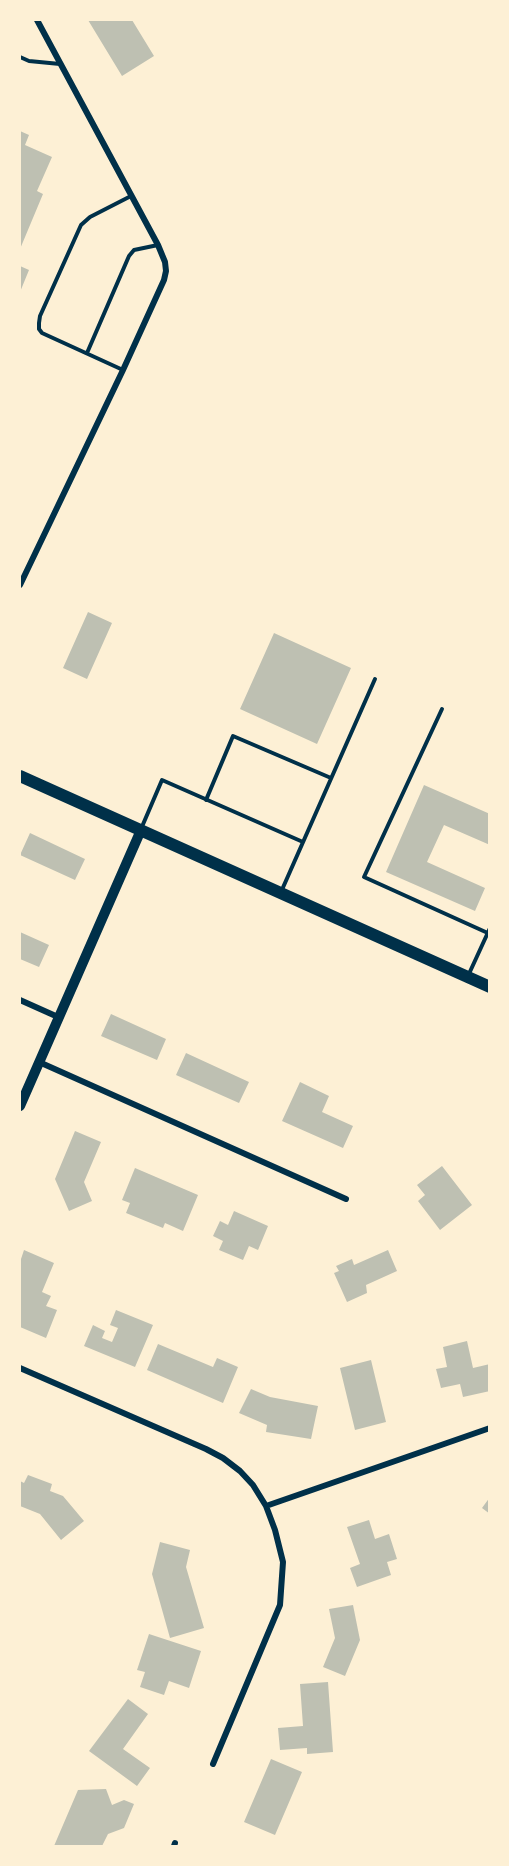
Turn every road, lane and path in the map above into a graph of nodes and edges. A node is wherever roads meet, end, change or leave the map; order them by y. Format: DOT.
graph roads {
  1 [pos="37,20"];
  2 [pos="20,57"];
  3 [pos="60,64"];
  4 [pos="131,196"];
  5 [pos="158,245"];
  6 [pos="87,353"];
  7 [pos="123,370"];
  8 [pos="20,585"];
  9 [pos="375,679"];
  10 [pos="442,709"];
  11 [pos="20,776"];
  12 [pos="331,778"];
  13 [pos="206,800"];
  14 [pos="141,830"];
  15 [pos="303,842"];
  16 [pos="281,893"];
  17 [pos="489,928"];
  18 [pos="488,934"];
  19 [pos="467,976"];
  20 [pos="489,987"];
  21 [pos="20,1000"];
  22 [pos="58,1017"];
  23 [pos="39,1062"];
  24 [pos="20,1106"];
  25 [pos="346,1199"];
  26 [pos="20,1368"];
  27 [pos="489,1428"];
  28 [pos="266,1506"];
  29 [pos="213,1764"];
  1 -- 3 [label="street"];
  2 -- 3 [label="lane"];
  3 -- 4 [label="street"];
  4 -- 5 [label="street"];
  4 -- 6 [label="lane"];
  5 -- 6 [label="lane"];
  5 -- 7 [label="street"];
  6 -- 7 [label="lane"];
  7 -- 8 [label="street"];
  9 -- 12 [label="lane"];
  10 -- 18 [label="lane"];
  11 -- 14 [label="main road"];
  12 -- 13 [label="lane"];
  12 -- 15 [label="lane"];
  13 -- 14 [label="lane"];
  13 -- 15 [label="lane"];
  14 -- 16 [label="main road"];
  14 -- 22 [label="street"];
  15 -- 16 [label="lane"];
  16 -- 19 [label="main road"];
  17 -- 18 [label="lane"];
  18 -- 19 [label="lane"];
  19 -- 20 [label="main road"];
  21 -- 22 [label="street"];
  22 -- 23 [label="street"];
  23 -- 24 [label="street"];
  23 -- 25 [label="street"];
  26 -- 28 [label="street"];
  27 -- 28 [label="street"];
  28 -- 29 [label="street"];
}
